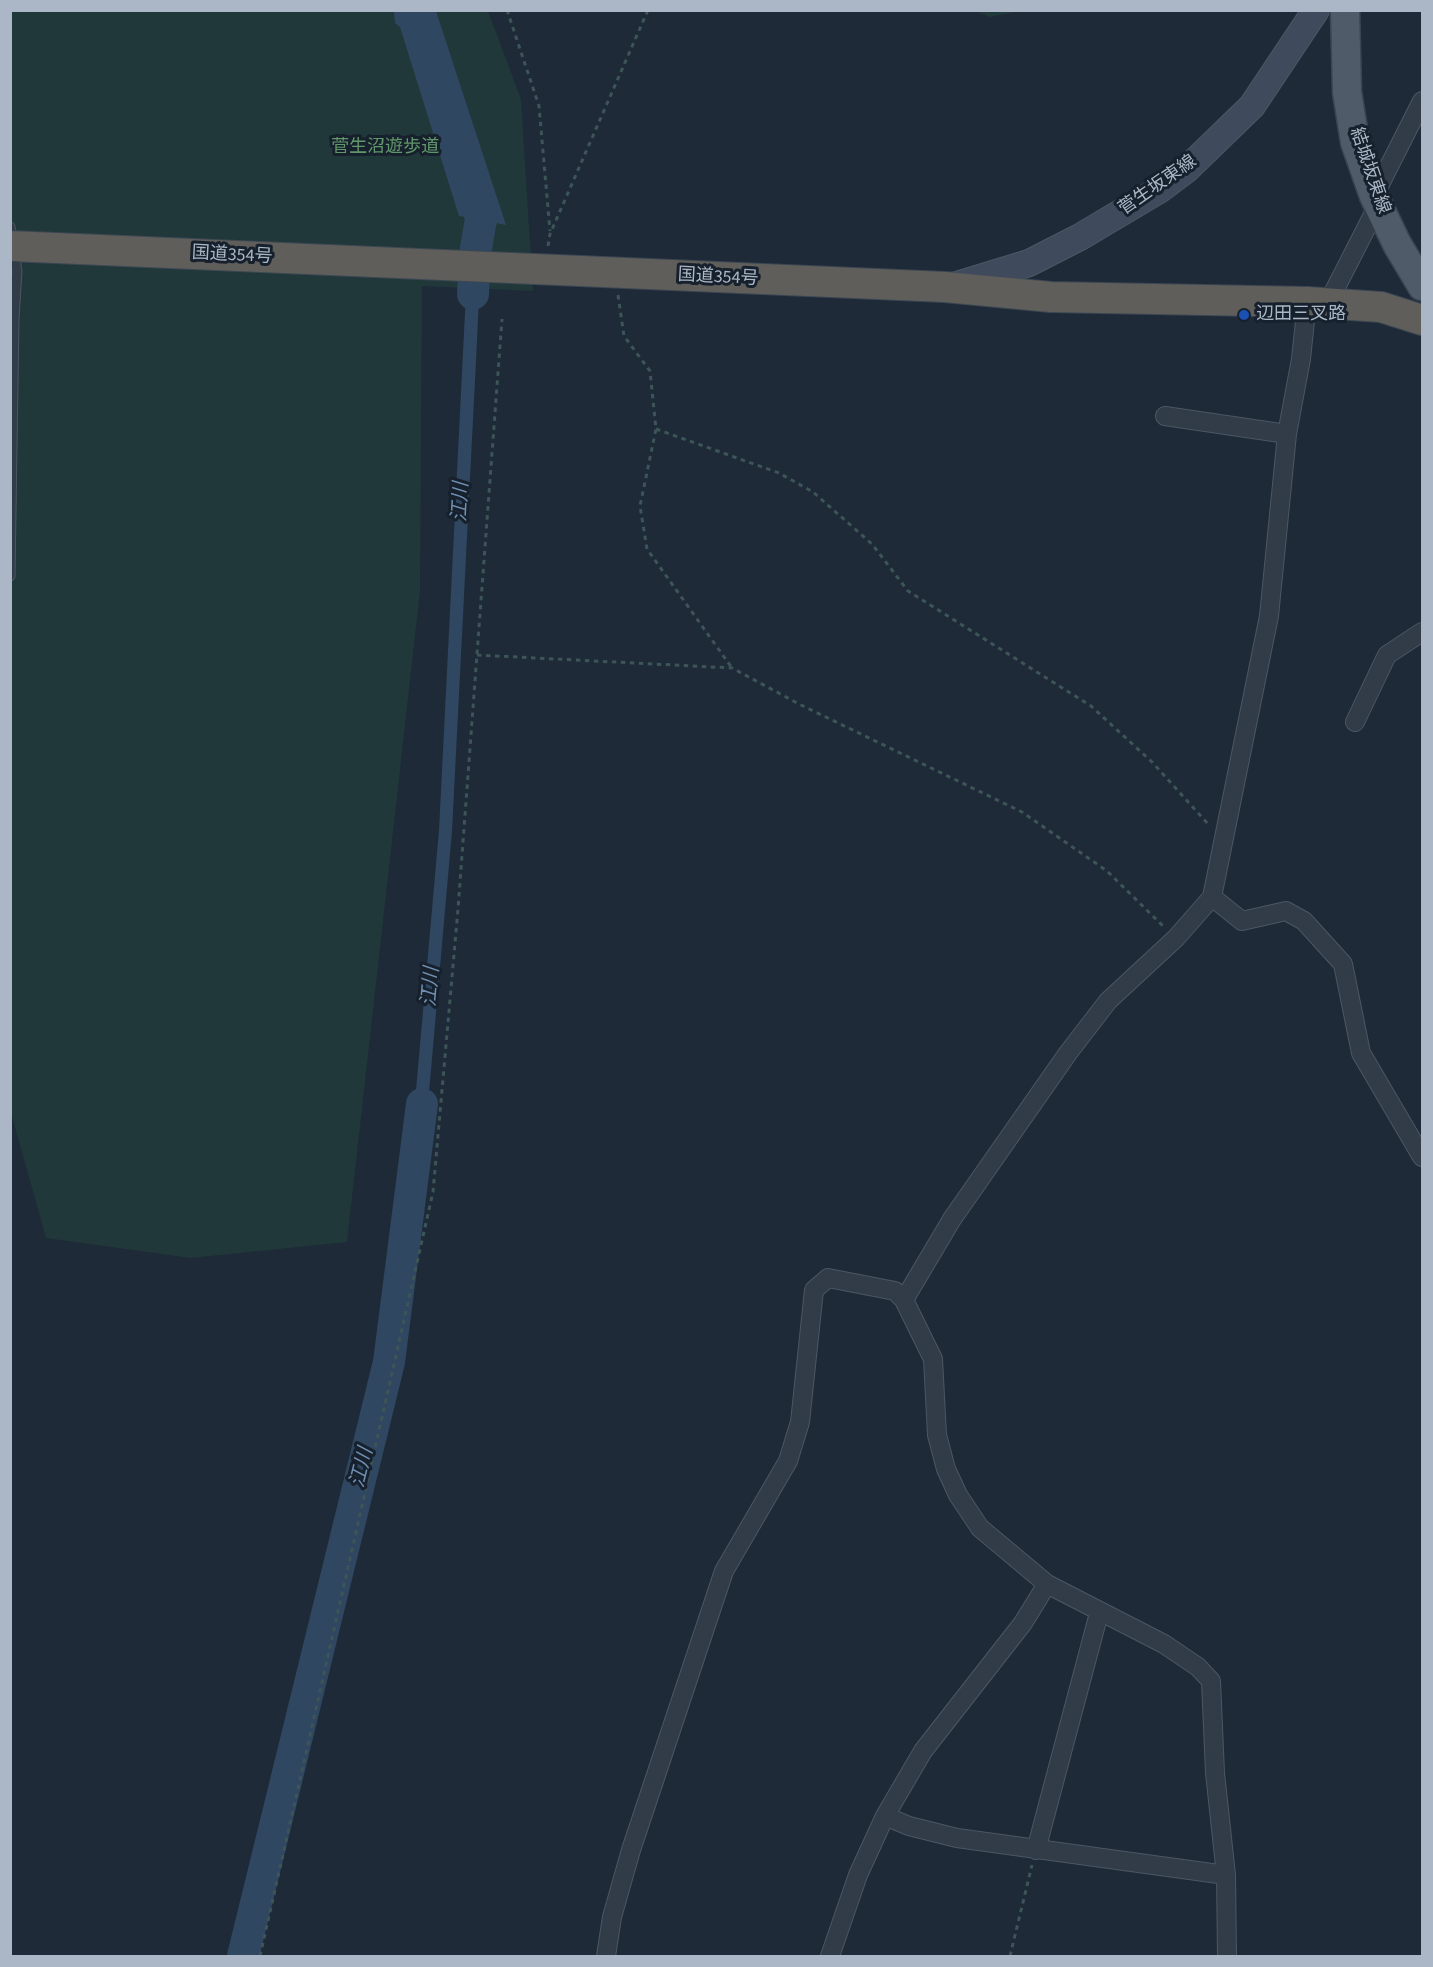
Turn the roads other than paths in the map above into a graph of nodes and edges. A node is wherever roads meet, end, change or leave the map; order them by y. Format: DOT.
graph roads {
  1 [pos="1316,10"];
  2 [pos="1345,10"];
  3 [pos="1422,101"];
  4 [pos="1376,200"];
  5 [pos="12,239"];
  6 [pos="1422,286"];
  7 [pos="945,287"];
  8 [pos="1318,302"];
  9 [pos="1422,320"];
  10 [pos="1165,416"];
  11 [pos="1287,435"];
  12 [pos="10,576"];
  13 [pos="1422,632"];
  14 [pos="1355,722"];
  15 [pos="1212,897"];
  16 [pos="1422,1157"];
  17 [pos="904,1300"];
  18 [pos="1047,1584"];
  19 [pos="1099,1613"];
  20 [pos="885,1816"];
  21 [pos="1036,1850"];
  22 [pos="1226,1875"];
  23 [pos="606,1956"];
  24 [pos="830,1956"];
  25 [pos="1227,1956"];
  1 -- 7 [label="main road, 菅生坂東線"];
  2 -- 4 [label="main road, 結城坂東線"];
  3 -- 4 [label="street"];
  4 -- 6 [label="main road, 結城坂東線"];
  4 -- 8 [label="street"];
  5 -- 7 [label="highway, 国道354号"];
  5 -- 12 [label="lane"];
  7 -- 8 [label="highway, 国道354号"];
  8 -- 9 [label="highway, 国道354号"];
  8 -- 11 [label="street"];
  10 -- 11 [label="street"];
  11 -- 15 [label="street"];
  13 -- 14 [label="street"];
  15 -- 16 [label="street"];
  15 -- 17 [label="street"];
  17 -- 18 [label="street"];
  17 -- 23 [label="street"];
  18 -- 19 [label="street"];
  18 -- 20 [label="street"];
  19 -- 21 [label="street"];
  19 -- 22 [label="street"];
  20 -- 21 [label="street"];
  20 -- 24 [label="street"];
  21 -- 22 [label="street"];
  22 -- 25 [label="street"];
}
